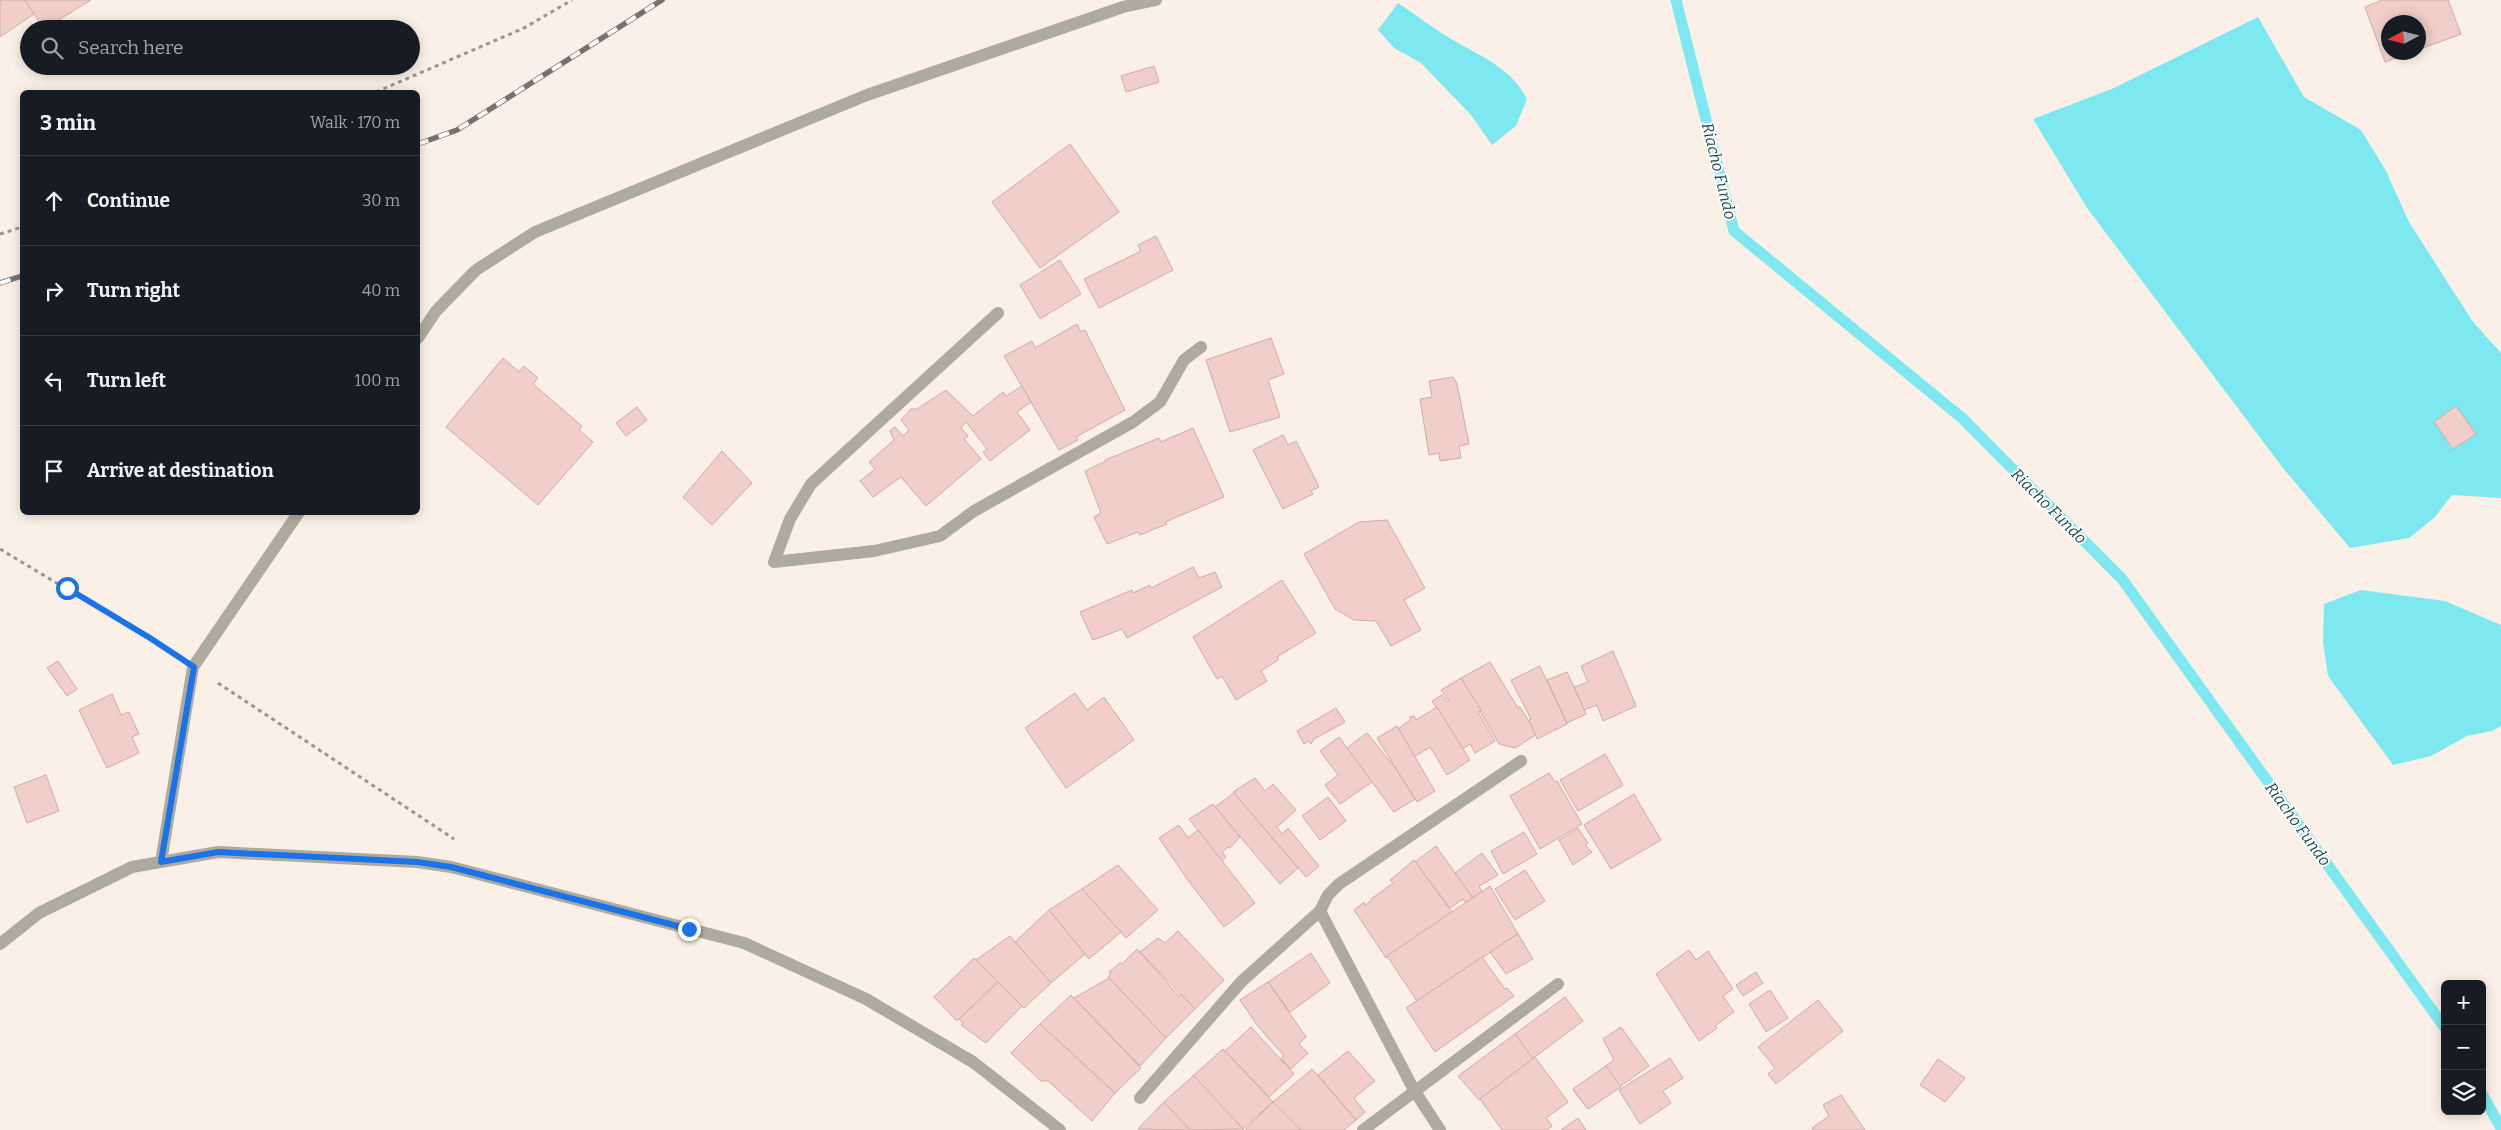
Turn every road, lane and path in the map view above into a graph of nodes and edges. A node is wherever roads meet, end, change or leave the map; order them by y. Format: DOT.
graph roads {
  1 [pos="572,0"];
  2 [pos="1156,0"];
  3 [pos="420,73"];
  4 [pos="415,75"];
  5 [pos="381,90"];
  6 [pos="20,228"];
  7 [pos="0,234"];
  8 [pos="998,313"];
  9 [pos="420,335"];
  10 [pos="1201,347"];
  11 [pos="296,515"];
  12 [pos="0,548"];
  13 [pos="194,667"];
  14 [pos="1521,760"];
  15 [pos="454,840"];
  16 [pos="161,862"];
  17 [pos="1320,912"];
  18 [pos="0,944"];
  19 [pos="1558,984"];
  20 [pos="1414,1090"];
  21 [pos="1140,1098"];
  22 [pos="1060,1130"];
  23 [pos="1363,1130"];
  24 [pos="1440,1130"];
  1 -- 3 [label="path"];
  2 -- 9 [label="street"];
  4 -- 5 [label="path"];
  6 -- 7 [label="path"];
  8 -- 10 [label="street"];
  11 -- 13 [label="street"];
  12 -- 13 [label="path"];
  13 -- 15 [label="path"];
  13 -- 16 [label="street"];
  14 -- 17 [label="street"];
  16 -- 18 [label="street"];
  16 -- 22 [label="street"];
  17 -- 20 [label="street"];
  17 -- 21 [label="street"];
  19 -- 20 [label="street"];
  20 -- 23 [label="street"];
  20 -- 24 [label="street"];
}
